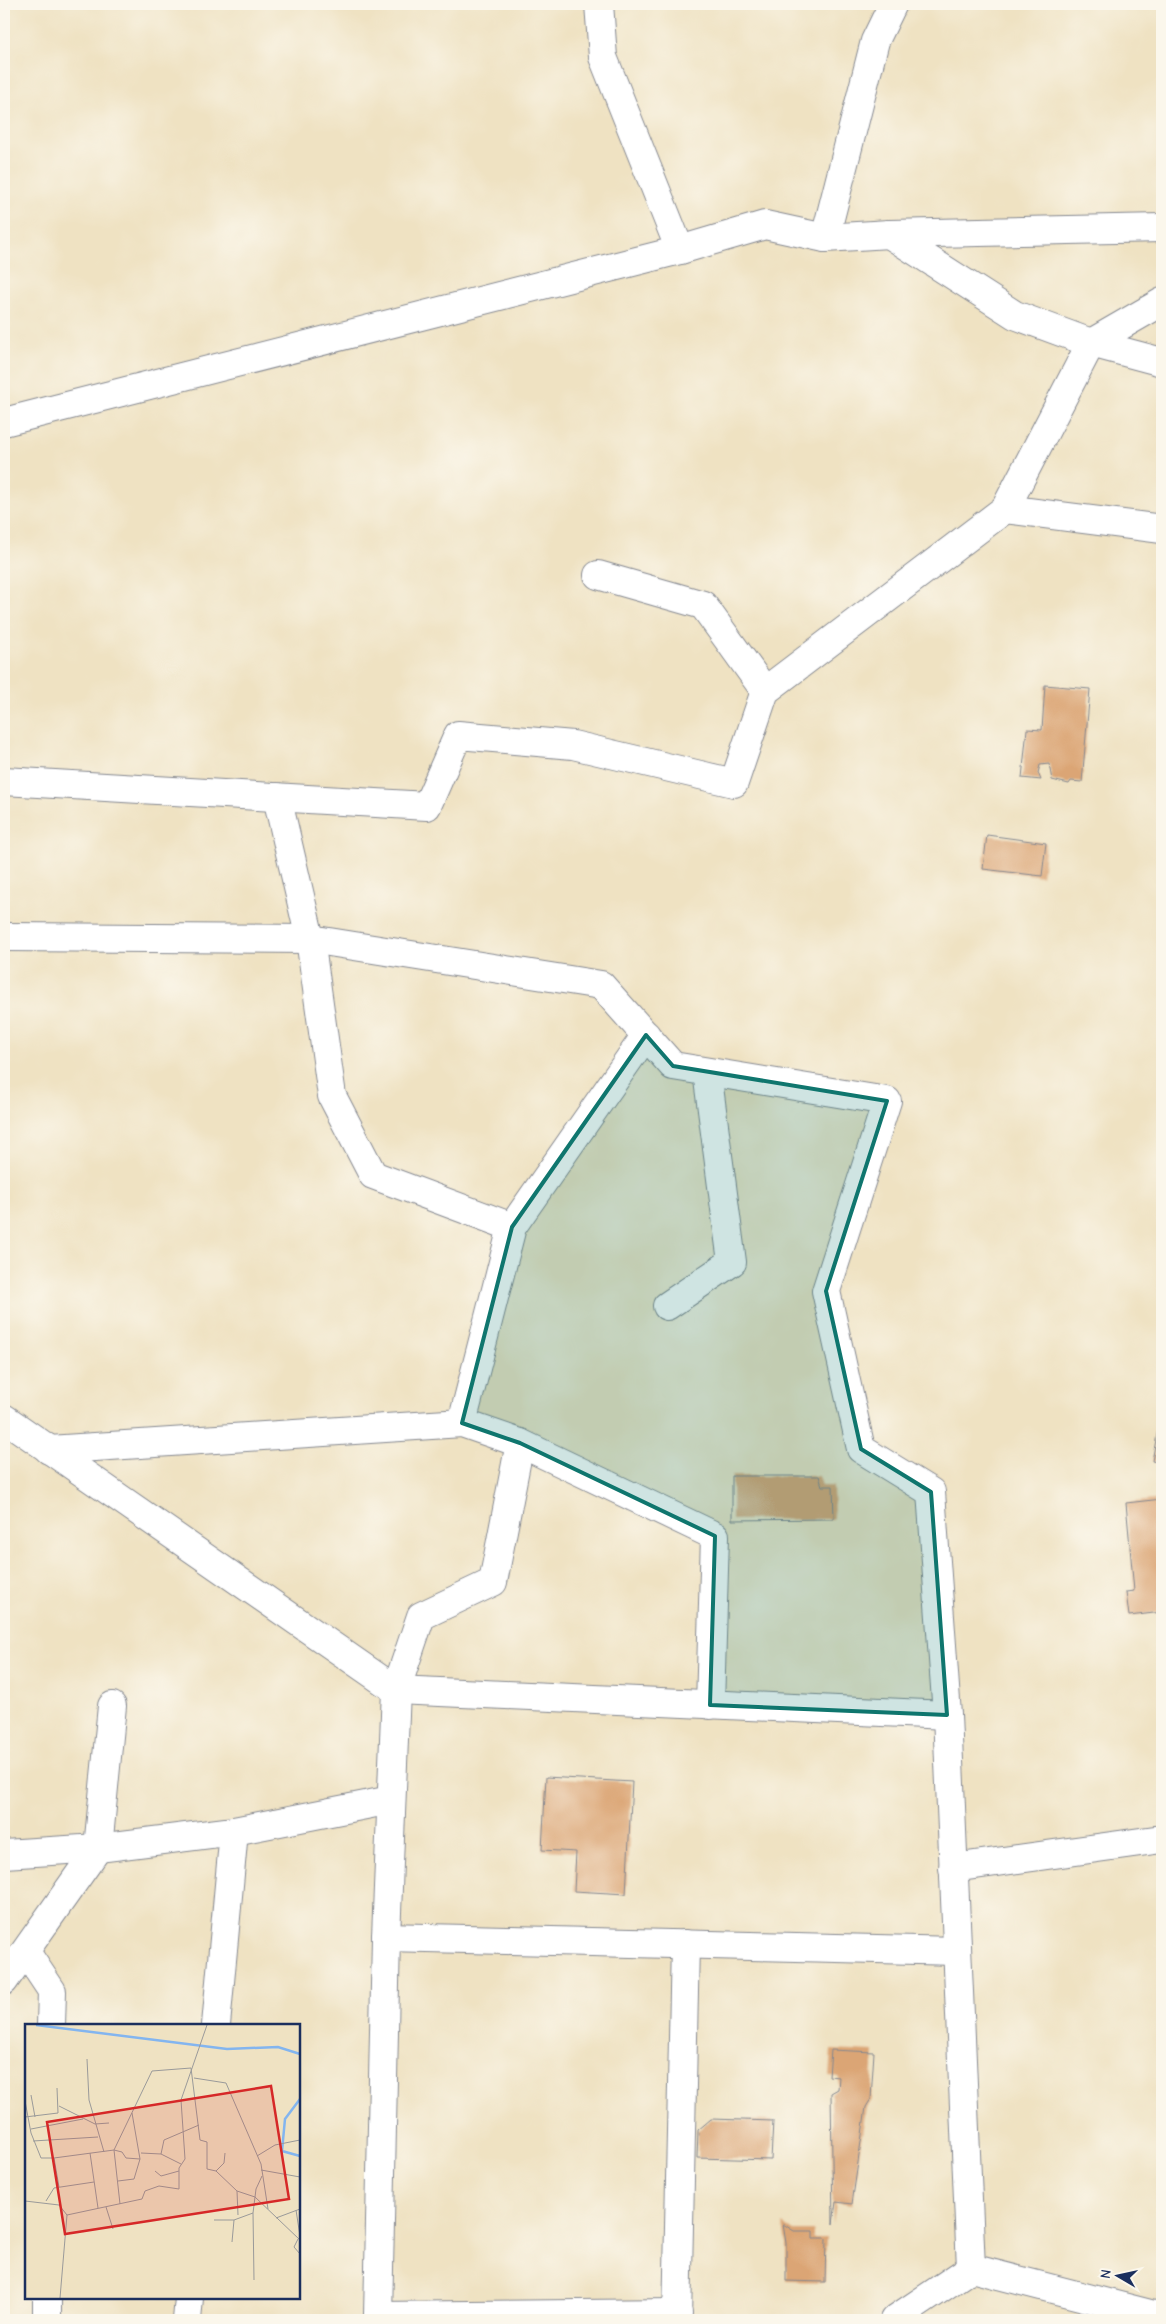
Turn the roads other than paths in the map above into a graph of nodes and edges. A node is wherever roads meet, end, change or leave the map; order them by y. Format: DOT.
graph roads {
  1 [pos="599,4"];
  2 [pos="893,4"];
  3 [pos="1162,228"];
  4 [pos="889,234"];
  5 [pos="825,238"];
  6 [pos="680,250"];
  7 [pos="1162,302"];
  8 [pos="1091,343"];
  9 [pos="1162,362"];
  10 [pos="4,422"];
  11 [pos="1005,509"];
  12 [pos="1162,529"];
  13 [pos="598,575"];
  14 [pos="765,691"];
  15 [pos="4,781"];
  16 [pos="277,797"];
  17 [pos="4,937"];
  18 [pos="310,939"];
  19 [pos="646,1035"];
  20 [pos="707,1072"];
  21 [pos="512,1227"];
  22 [pos="666,1306"];
  23 [pos="4,1418"];
  24 [pos="462,1423"];
  25 [pos="520,1443"];
  26 [pos="49,1450"];
  27 [pos="396,1690"];
  28 [pos="710,1704"];
  29 [pos="112,1706"];
  30 [pos="947,1716"];
  31 [pos="391,1800"];
  32 [pos="234,1831"];
  33 [pos="1162,1839"];
  34 [pos="98,1848"];
  35 [pos="4,1854"];
  36 [pos="954,1868"];
  37 [pos="386,1937"];
  38 [pos="686,1944"];
  39 [pos="957,1951"];
  40 [pos="26,1952"];
  41 [pos="4,1981"];
  42 [pos="51,2024"];
  43 [pos="216,2024"];
  44 [pos="971,2268"];
  45 [pos="47,2299"];
  46 [pos="189,2299"];
  47 [pos="678,2317"];
  48 [pos="1162,2317"];
  49 [pos="377,2318"];
  50 [pos="47,2320"];
  51 [pos="187,2320"];
  52 [pos="894,2320"];
  1 -- 6 [label="street"];
  2 -- 5 [label="street"];
  3 -- 4 [label="street"];
  4 -- 5 [label="street"];
  4 -- 8 [label="street"];
  5 -- 6 [label="street"];
  6 -- 10 [label="street"];
  7 -- 8 [label="street"];
  8 -- 9 [label="street"];
  8 -- 11 [label="street"];
  11 -- 12 [label="street"];
  11 -- 14 [label="street"];
  13 -- 14 [label="street"];
  14 -- 16 [label="street"];
  15 -- 16 [label="street"];
  16 -- 18 [label="street"];
  17 -- 18 [label="street"];
  18 -- 19 [label="street"];
  18 -- 21 [label="street"];
  19 -- 20 [label="street"];
  19 -- 21 [label="street"];
  20 -- 22 [label="street"];
  20 -- 30 [label="street"];
  21 -- 24 [label="street"];
  23 -- 26 [label="street"];
  24 -- 25 [label="street"];
  24 -- 26 [label="street"];
  25 -- 27 [label="street"];
  25 -- 28 [label="street"];
  26 -- 27 [label="street"];
  27 -- 28 [label="street"];
  27 -- 31 [label="street"];
  28 -- 30 [label="street"];
  29 -- 34 [label="street"];
  30 -- 36 [label="street"];
  31 -- 32 [label="street"];
  31 -- 37 [label="street"];
  32 -- 34 [label="street"];
  32 -- 43 [label="street"];
  33 -- 36 [label="street"];
  34 -- 35 [label="street"];
  34 -- 40 [label="street"];
  36 -- 39 [label="street"];
  37 -- 38 [label="street"];
  37 -- 49 [label="street"];
  38 -- 39 [label="street"];
  38 -- 47 [label="street"];
  39 -- 44 [label="street"];
  40 -- 41 [label="street"];
  40 -- 42 [label="street"];
  44 -- 48 [label="street"];
  44 -- 52 [label="street"];
  45 -- 50 [label="street"];
  46 -- 51 [label="street"];
  47 -- 49 [label="street"];
}
